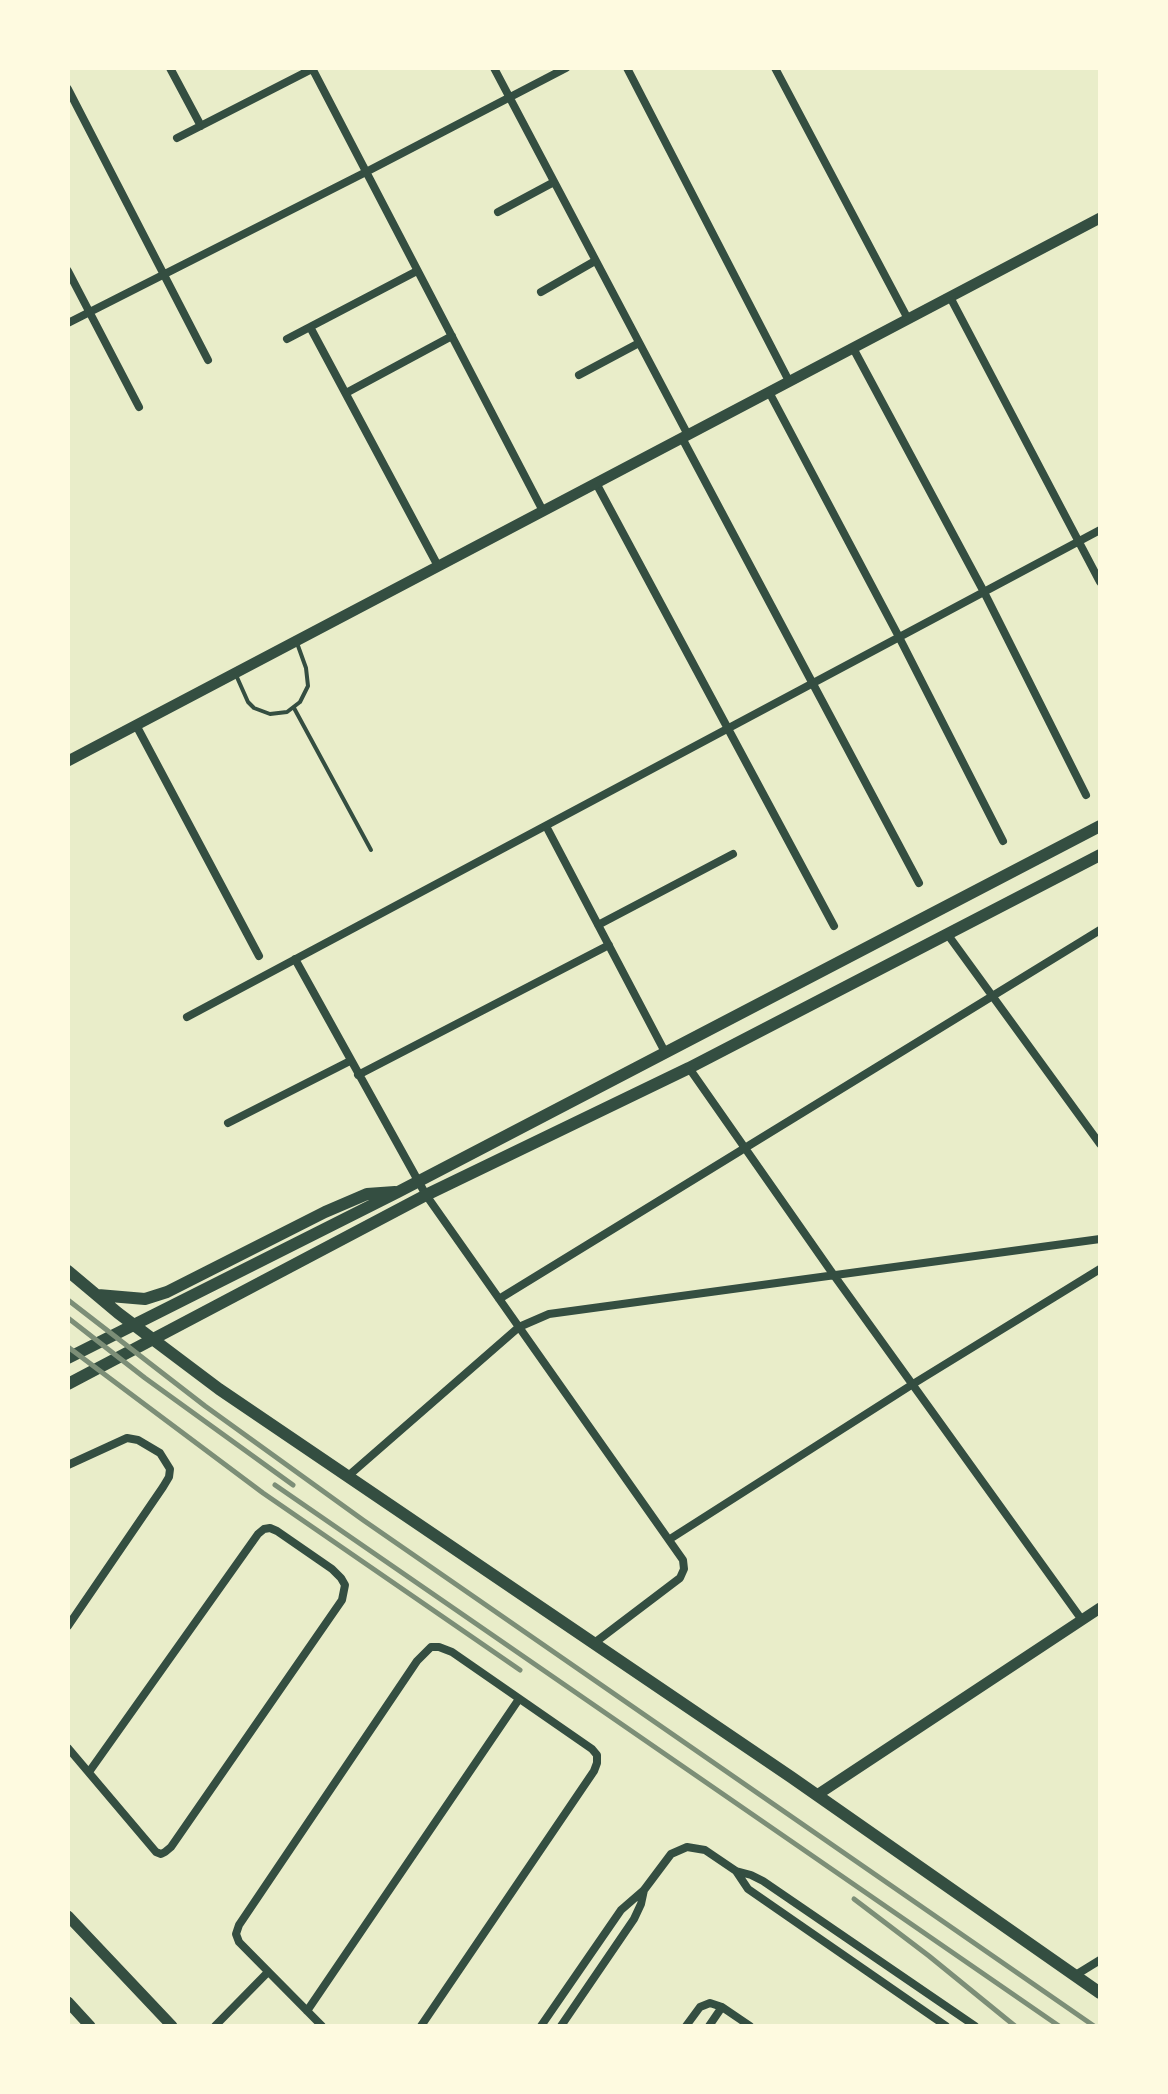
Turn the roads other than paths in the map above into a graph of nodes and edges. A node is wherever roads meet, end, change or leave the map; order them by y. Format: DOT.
graph roads {
  1 [pos="170,68"];
  2 [pos="494,68"];
  3 [pos="566,68"];
  4 [pos="627,68"];
  5 [pos="775,68"];
  6 [pos="312,69"];
  7 [pos="68,89"];
  8 [pos="509,98"];
  9 [pos="201,126"];
  10 [pos="177,138"];
  11 [pos="366,172"];
  12 [pos="554,182"];
  13 [pos="498,212"];
  14 [pos="1100,218"];
  15 [pos="595,261"];
  16 [pos="68,271"];
  17 [pos="417,271"];
  18 [pos="164,273"];
  19 [pos="541,292"];
  20 [pos="950,297"];
  21 [pos="90,312"];
  22 [pos="908,319"];
  23 [pos="68,323"];
  24 [pos="310,327"];
  25 [pos="452,336"];
  26 [pos="287,339"];
  27 [pos="639,343"];
  28 [pos="853,348"];
  29 [pos="208,360"];
  30 [pos="579,375"];
  31 [pos="789,381"];
  32 [pos="769,392"];
  33 [pos="346,393"];
  34 [pos="139,407"];
  35 [pos="685,436"];
  36 [pos="596,483"];
  37 [pos="543,511"];
  38 [pos="1100,530"];
  39 [pos="1079,541"];
  40 [pos="438,566"];
  41 [pos="1100,582"];
  42 [pos="984,592"];
  43 [pos="899,637"];
  44 [pos="296,641"];
  45 [pos="235,673"];
  46 [pos="813,683"];
  47 [pos="294,708"];
  48 [pos="136,725"];
  49 [pos="728,729"];
  50 [pos="68,761"];
  51 [pos="1086,795"];
  52 [pos="546,826"];
  53 [pos="1100,826"];
  54 [pos="1003,841"];
  55 [pos="371,850"];
  56 [pos="733,854"];
  57 [pos="1100,855"];
  58 [pos="919,883"];
  59 [pos="598,925"];
  60 [pos="834,926"];
  61 [pos="1100,930"];
  62 [pos="948,935"];
  63 [pos="609,945"];
  64 [pos="259,956"];
  65 [pos="295,959"];
  66 [pos="994,995"];
  67 [pos="187,1017"];
  68 [pos="665,1052"];
  69 [pos="350,1061"];
  70 [pos="689,1068"];
  71 [pos="358,1075"];
  72 [pos="228,1123"];
  73 [pos="1100,1144"];
  74 [pos="745,1148"];
  75 [pos="417,1181"];
  76 [pos="398,1192"];
  77 [pos="426,1195"];
  78 [pos="1100,1239"];
  79 [pos="1100,1269"];
  80 [pos="68,1271"];
  81 [pos="833,1274"];
  82 [pos="96,1294"];
  83 [pos="499,1299"];
  84 [pos="519,1327"];
  85 [pos="68,1358"];
  86 [pos="68,1384"];
  87 [pos="913,1384"];
  88 [pos="68,1465"];
  89 [pos="347,1477"];
  90 [pos="670,1539"];
  91 [pos="1100,1608"];
  92 [pos="1082,1620"];
  93 [pos="68,1626"];
  94 [pos="593,1644"];
  95 [pos="519,1699"];
  96 [pos="68,1748"];
  97 [pos="89,1772"];
  98 [pos="817,1795"];
  99 [pos="736,1871"];
  100 [pos="644,1890"];
  101 [pos="68,1916"];
  102 [pos="1100,1960"];
  103 [pos="268,1972"];
  104 [pos="1074,1976"];
  105 [pos="1100,1993"];
  106 [pos="68,2002"];
  107 [pos="722,2007"];
  108 [pos="307,2011"];
  109 [pos="957,2014"];
  110 [pos="90,2026"];
  111 [pos="172,2026"];
  112 [pos="215,2026"];
  113 [pos="322,2026"];
  114 [pos="421,2026"];
  115 [pos="541,2026"];
  116 [pos="561,2026"];
  117 [pos="686,2026"];
  118 [pos="709,2026"];
  119 [pos="750,2026"];
  120 [pos="947,2026"];
  121 [pos="975,2026"];
  1 -- 9 [label="street"];
  2 -- 8 [label="street"];
  3 -- 8 [label="street"];
  4 -- 31 [label="street"];
  5 -- 22 [label="street"];
  6 -- 9 [label="street"];
  6 -- 11 [label="street"];
  7 -- 18 [label="street"];
  8 -- 11 [label="street"];
  8 -- 12 [label="street"];
  9 -- 10 [label="street"];
  11 -- 17 [label="street"];
  11 -- 18 [label="street"];
  12 -- 13 [label="street"];
  12 -- 15 [label="street"];
  14 -- 20 [label="street"];
  15 -- 19 [label="street"];
  15 -- 27 [label="street"];
  16 -- 21 [label="street"];
  17 -- 24 [label="street"];
  17 -- 25 [label="street"];
  18 -- 21 [label="street"];
  18 -- 29 [label="street"];
  20 -- 22 [label="street"];
  20 -- 39 [label="street"];
  21 -- 23 [label="street"];
  21 -- 34 [label="street"];
  22 -- 28 [label="street"];
  24 -- 26 [label="street"];
  24 -- 33 [label="street"];
  25 -- 33 [label="street"];
  25 -- 37 [label="street"];
  27 -- 30 [label="street"];
  27 -- 35 [label="street"];
  28 -- 31 [label="street"];
  28 -- 42 [label="street"];
  31 -- 32 [label="street"];
  32 -- 35 [label="street"];
  32 -- 43 [label="street"];
  33 -- 40 [label="street"];
  35 -- 36 [label="street"];
  35 -- 46 [label="street"];
  36 -- 37 [label="street"];
  36 -- 49 [label="street"];
  37 -- 40 [label="street"];
  38 -- 39 [label="street"];
  39 -- 41 [label="street"];
  39 -- 42 [label="street"];
  40 -- 44 [label="street"];
  42 -- 43 [label="street"];
  42 -- 51 [label="street"];
  43 -- 46 [label="street"];
  43 -- 54 [label="street"];
  44 -- 45 [label="street"];
  44 -- 47 [label="lane"];
  45 -- 47 [label="lane"];
  45 -- 48 [label="street"];
  46 -- 49 [label="street"];
  46 -- 58 [label="street"];
  47 -- 55 [label="lane"];
  48 -- 50 [label="street"];
  48 -- 64 [label="street"];
  49 -- 52 [label="street"];
  49 -- 60 [label="street"];
  52 -- 59 [label="street"];
  52 -- 65 [label="street"];
  53 -- 68 [label="main road"];
  56 -- 59 [label="street"];
  57 -- 62 [label="main road"];
  59 -- 63 [label="street"];
  61 -- 66 [label="street"];
  62 -- 66 [label="street"];
  62 -- 70 [label="main road"];
  63 -- 68 [label="street"];
  63 -- 71 [label="street"];
  65 -- 67 [label="street"];
  65 -- 69 [label="street"];
  66 -- 73 [label="street"];
  66 -- 74 [label="street"];
  68 -- 75 [label="main road"];
  69 -- 71 [label="street"];
  69 -- 72 [label="street"];
  70 -- 74 [label="street"];
  70 -- 77 [label="main road"];
  71 -- 75 [label="street"];
  74 -- 81 [label="street"];
  74 -- 83 [label="street"];
  75 -- 76 [label="main road"];
  75 -- 77 [label="street"];
  76 -- 82 [label="main road"];
  76 -- 85 [label="main road"];
  77 -- 83 [label="street"];
  77 -- 86 [label="main road"];
  78 -- 81 [label="street"];
  79 -- 87 [label="street"];
  80 -- 82 [label="main road"];
  81 -- 84 [label="street"];
  81 -- 87 [label="street"];
  82 -- 89 [label="main road"];
  83 -- 84 [label="street"];
  84 -- 89 [label="street"];
  84 -- 90 [label="street"];
  87 -- 90 [label="street"];
  87 -- 92 [label="street"];
  88 -- 93 [label="street"];
  89 -- 94 [label="main road"];
  90 -- 94 [label="street"];
  91 -- 92 [label="street"];
  92 -- 98 [label="street"];
  94 -- 98 [label="main road"];
  95 -- 103 [label="street"];
  95 -- 108 [label="street"];
  95 -- 114 [label="street"];
  96 -- 97 [label="street"];
  97 -- 97 [label="street"];
  98 -- 104 [label="main road"];
  99 -- 100 [label="street"];
  99 -- 109 [label="street"];
  99 -- 120 [label="street"];
  100 -- 115 [label="street"];
  100 -- 116 [label="street"];
  101 -- 111 [label="street"];
  102 -- 104 [label="street"];
  103 -- 108 [label="street"];
  103 -- 112 [label="street"];
  104 -- 105 [label="main road"];
  106 -- 110 [label="street"];
  107 -- 117 [label="street"];
  107 -- 118 [label="street"];
  107 -- 119 [label="street"];
  108 -- 113 [label="street"];
  109 -- 120 [label="street"];
  109 -- 121 [label="street"];
}
